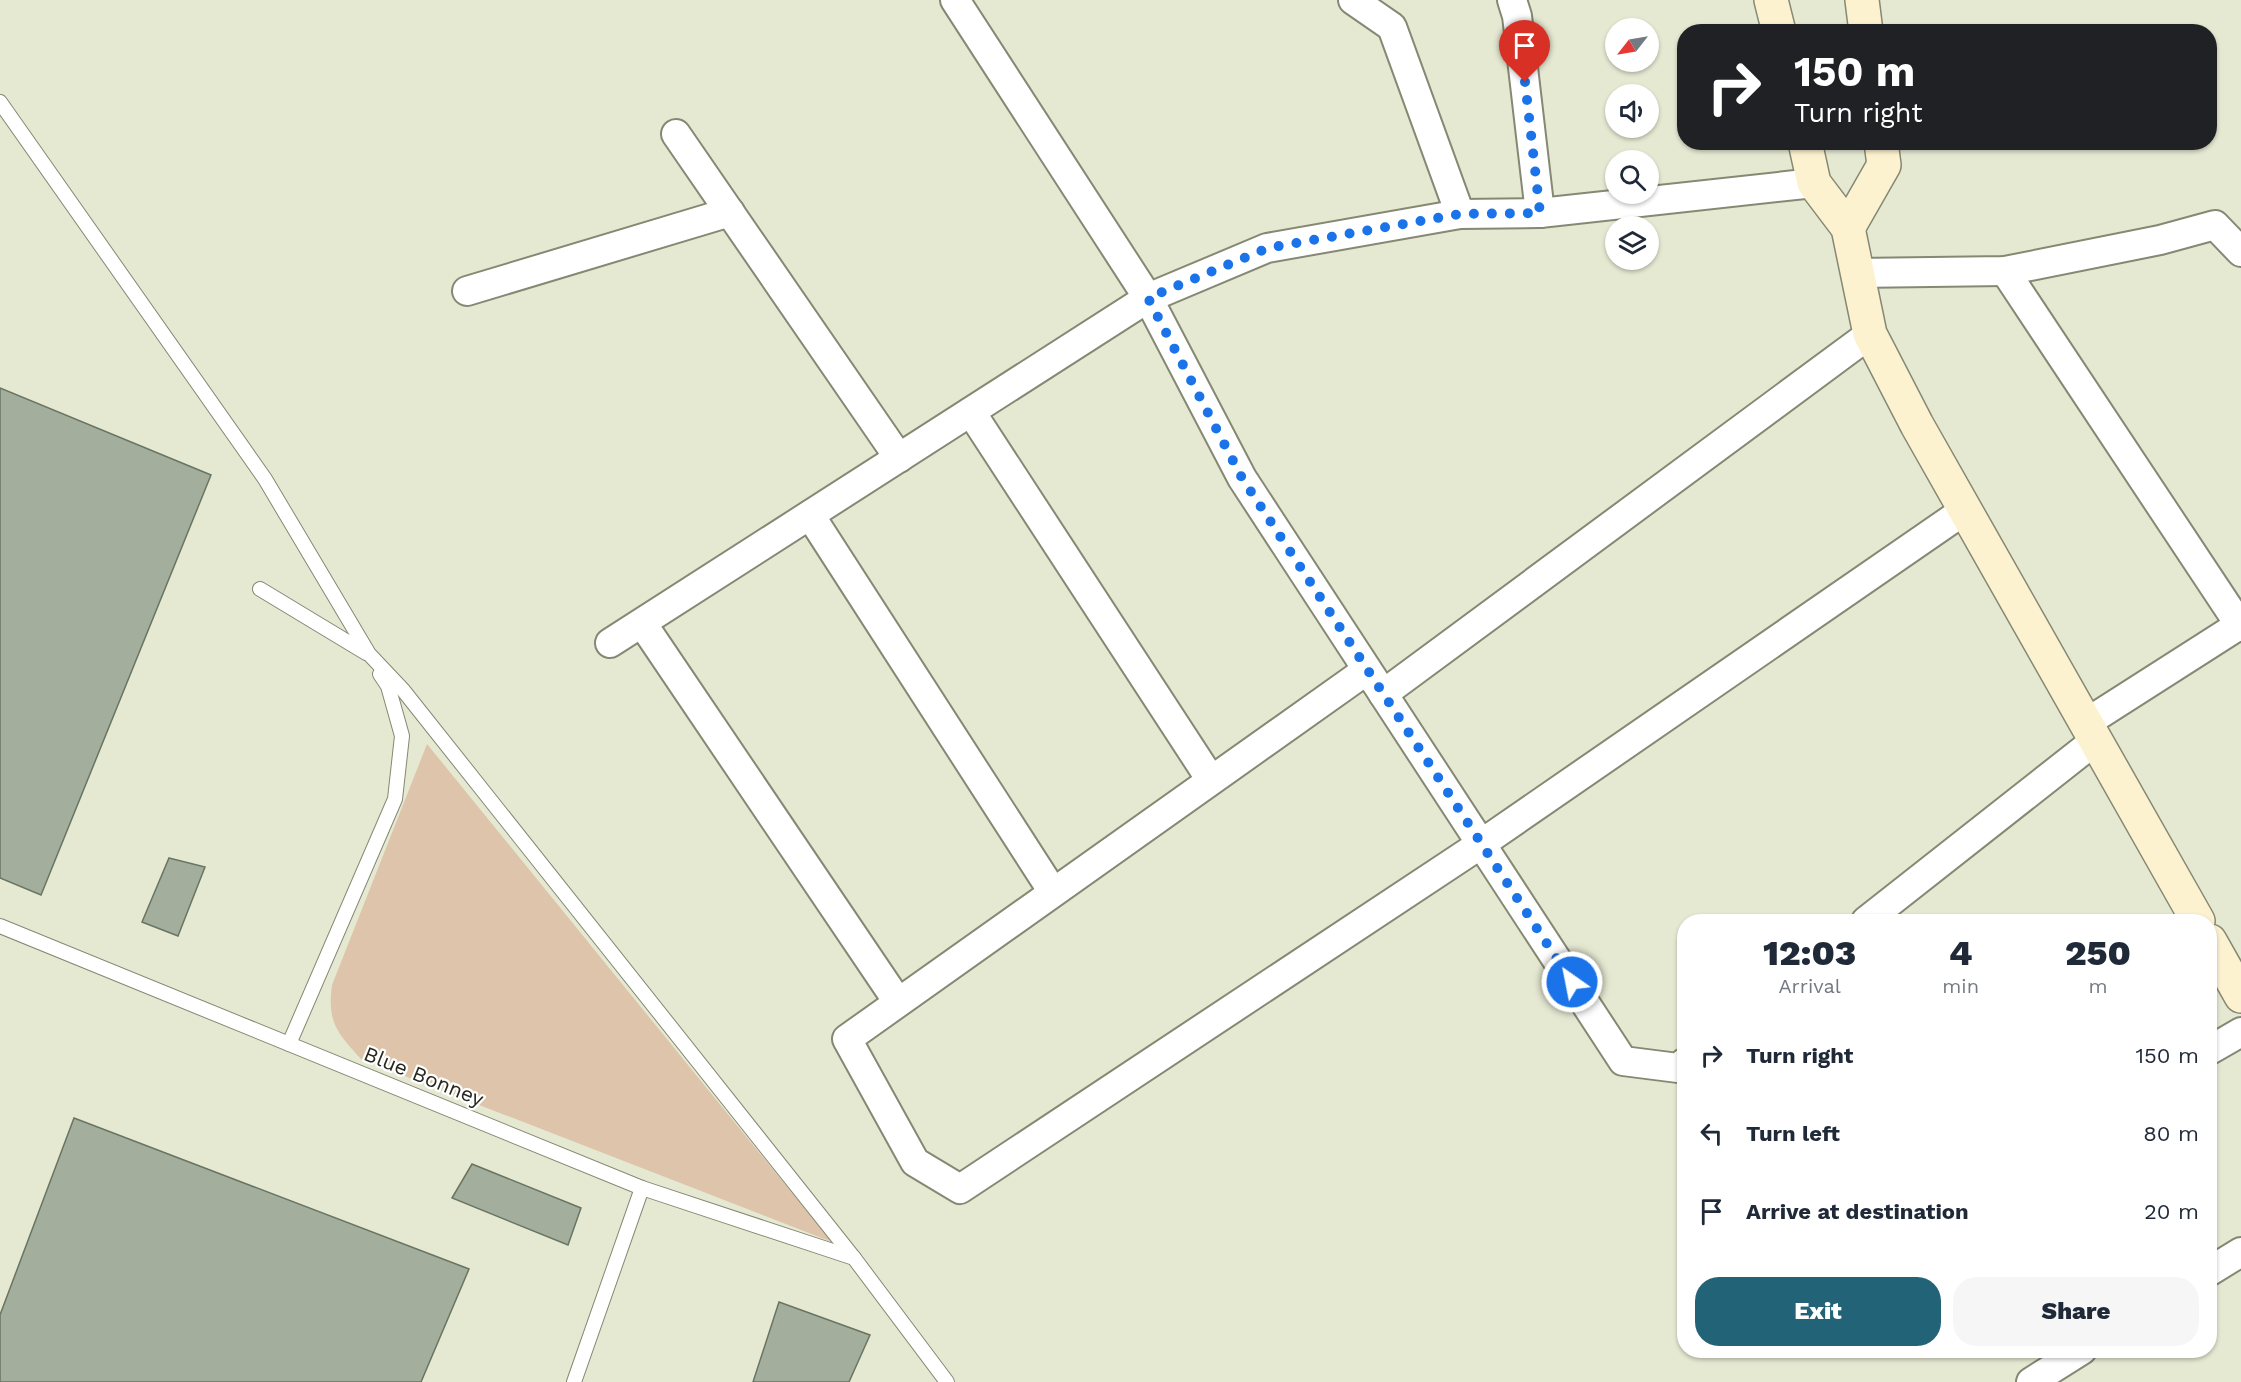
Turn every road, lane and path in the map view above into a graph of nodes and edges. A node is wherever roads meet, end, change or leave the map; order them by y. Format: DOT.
graph roads {
  1 [pos="955,0"];
  2 [pos="1353,0"];
  3 [pos="1512,0"];
  4 [pos="1772,0"];
  5 [pos="1862,0"];
  6 [pos="1777,24"];
  7 [pos="1865,24"];
  8 [pos="0,102"];
  9 [pos="676,134"];
  10 [pos="1807,150"];
  11 [pos="1882,150"];
  12 [pos="1814,183"];
  13 [pos="730,212"];
  14 [pos="1540,213"];
  15 [pos="1460,214"];
  16 [pos="1848,228"];
  17 [pos="2241,252"];
  18 [pos="2005,271"];
  19 [pos="1856,273"];
  20 [pos="467,291"];
  21 [pos="1148,298"];
  22 [pos="1870,334"];
  23 [pos="971,412"];
  24 [pos="899,458"];
  25 [pos="1965,510"];
  26 [pos="810,515"];
  27 [pos="260,589"];
  28 [pos="642,623"];
  29 [pos="2241,625"];
  30 [pos="610,643"];
  31 [pos="369,654"];
  32 [pos="1367,670"];
  33 [pos="1383,694"];
  34 [pos="2091,732"];
  35 [pos="1211,780"];
  36 [pos="1481,844"];
  37 [pos="1053,892"];
  38 [pos="1874,914"];
  39 [pos="2194,914"];
  40 [pos="0,926"];
  41 [pos="2217,953"];
  42 [pos="2241,996"];
  43 [pos="898,1002"];
  44 [pos="2241,1032"];
  45 [pos="289,1044"];
  46 [pos="2217,1046"];
  47 [pos="1677,1068"];
  48 [pos="642,1188"];
  49 [pos="2241,1252"];
  50 [pos="854,1258"];
  51 [pos="2217,1267"];
  52 [pos="2069,1358"];
  53 [pos="574,1382"];
  54 [pos="947,1382"];
  55 [pos="2031,1382"];
  1 -- 21 [label="street"];
  2 -- 15 [label="street"];
  3 -- 14 [label="street"];
  4 -- 6 [label="main road"];
  5 -- 7 [label="main road"];
  8 -- 31 [label="lane"];
  9 -- 13 [label="street"];
  10 -- 12 [label="main road"];
  11 -- 16 [label="main road"];
  12 -- 14 [label="street"];
  12 -- 16 [label="main road"];
  13 -- 20 [label="street"];
  13 -- 24 [label="street"];
  14 -- 15 [label="street"];
  15 -- 21 [label="street"];
  16 -- 19 [label="main road"];
  17 -- 18 [label="street"];
  18 -- 19 [label="street"];
  18 -- 29 [label="street"];
  19 -- 22 [label="main road"];
  21 -- 23 [label="street"];
  21 -- 32 [label="street"];
  22 -- 25 [label="main road"];
  22 -- 33 [label="street"];
  23 -- 24 [label="street"];
  23 -- 35 [label="street"];
  24 -- 26 [label="street"];
  25 -- 34 [label="main road"];
  25 -- 36 [label="street"];
  26 -- 28 [label="street"];
  26 -- 37 [label="street"];
  27 -- 31 [label="lane"];
  28 -- 30 [label="street"];
  28 -- 43 [label="street"];
  29 -- 34 [label="street"];
  31 -- 45 [label="lane"];
  31 -- 50 [label="lane"];
  32 -- 33 [label="street"];
  32 -- 35 [label="street"];
  33 -- 36 [label="street"];
  34 -- 38 [label="street"];
  34 -- 39 [label="main road"];
  35 -- 37 [label="street"];
  36 -- 43 [label="street"];
  36 -- 47 [label="street"];
  37 -- 43 [label="street"];
  40 -- 45 [label="lane, Blue Bonney"];
  41 -- 42 [label="main road"];
  44 -- 46 [label="street"];
  45 -- 48 [label="lane, Blue Bonney"];
  48 -- 50 [label="lane, Blue Bonney"];
  48 -- 53 [label="lane"];
  49 -- 51 [label="street"];
  50 -- 54 [label="lane"];
  52 -- 55 [label="street"];
}
